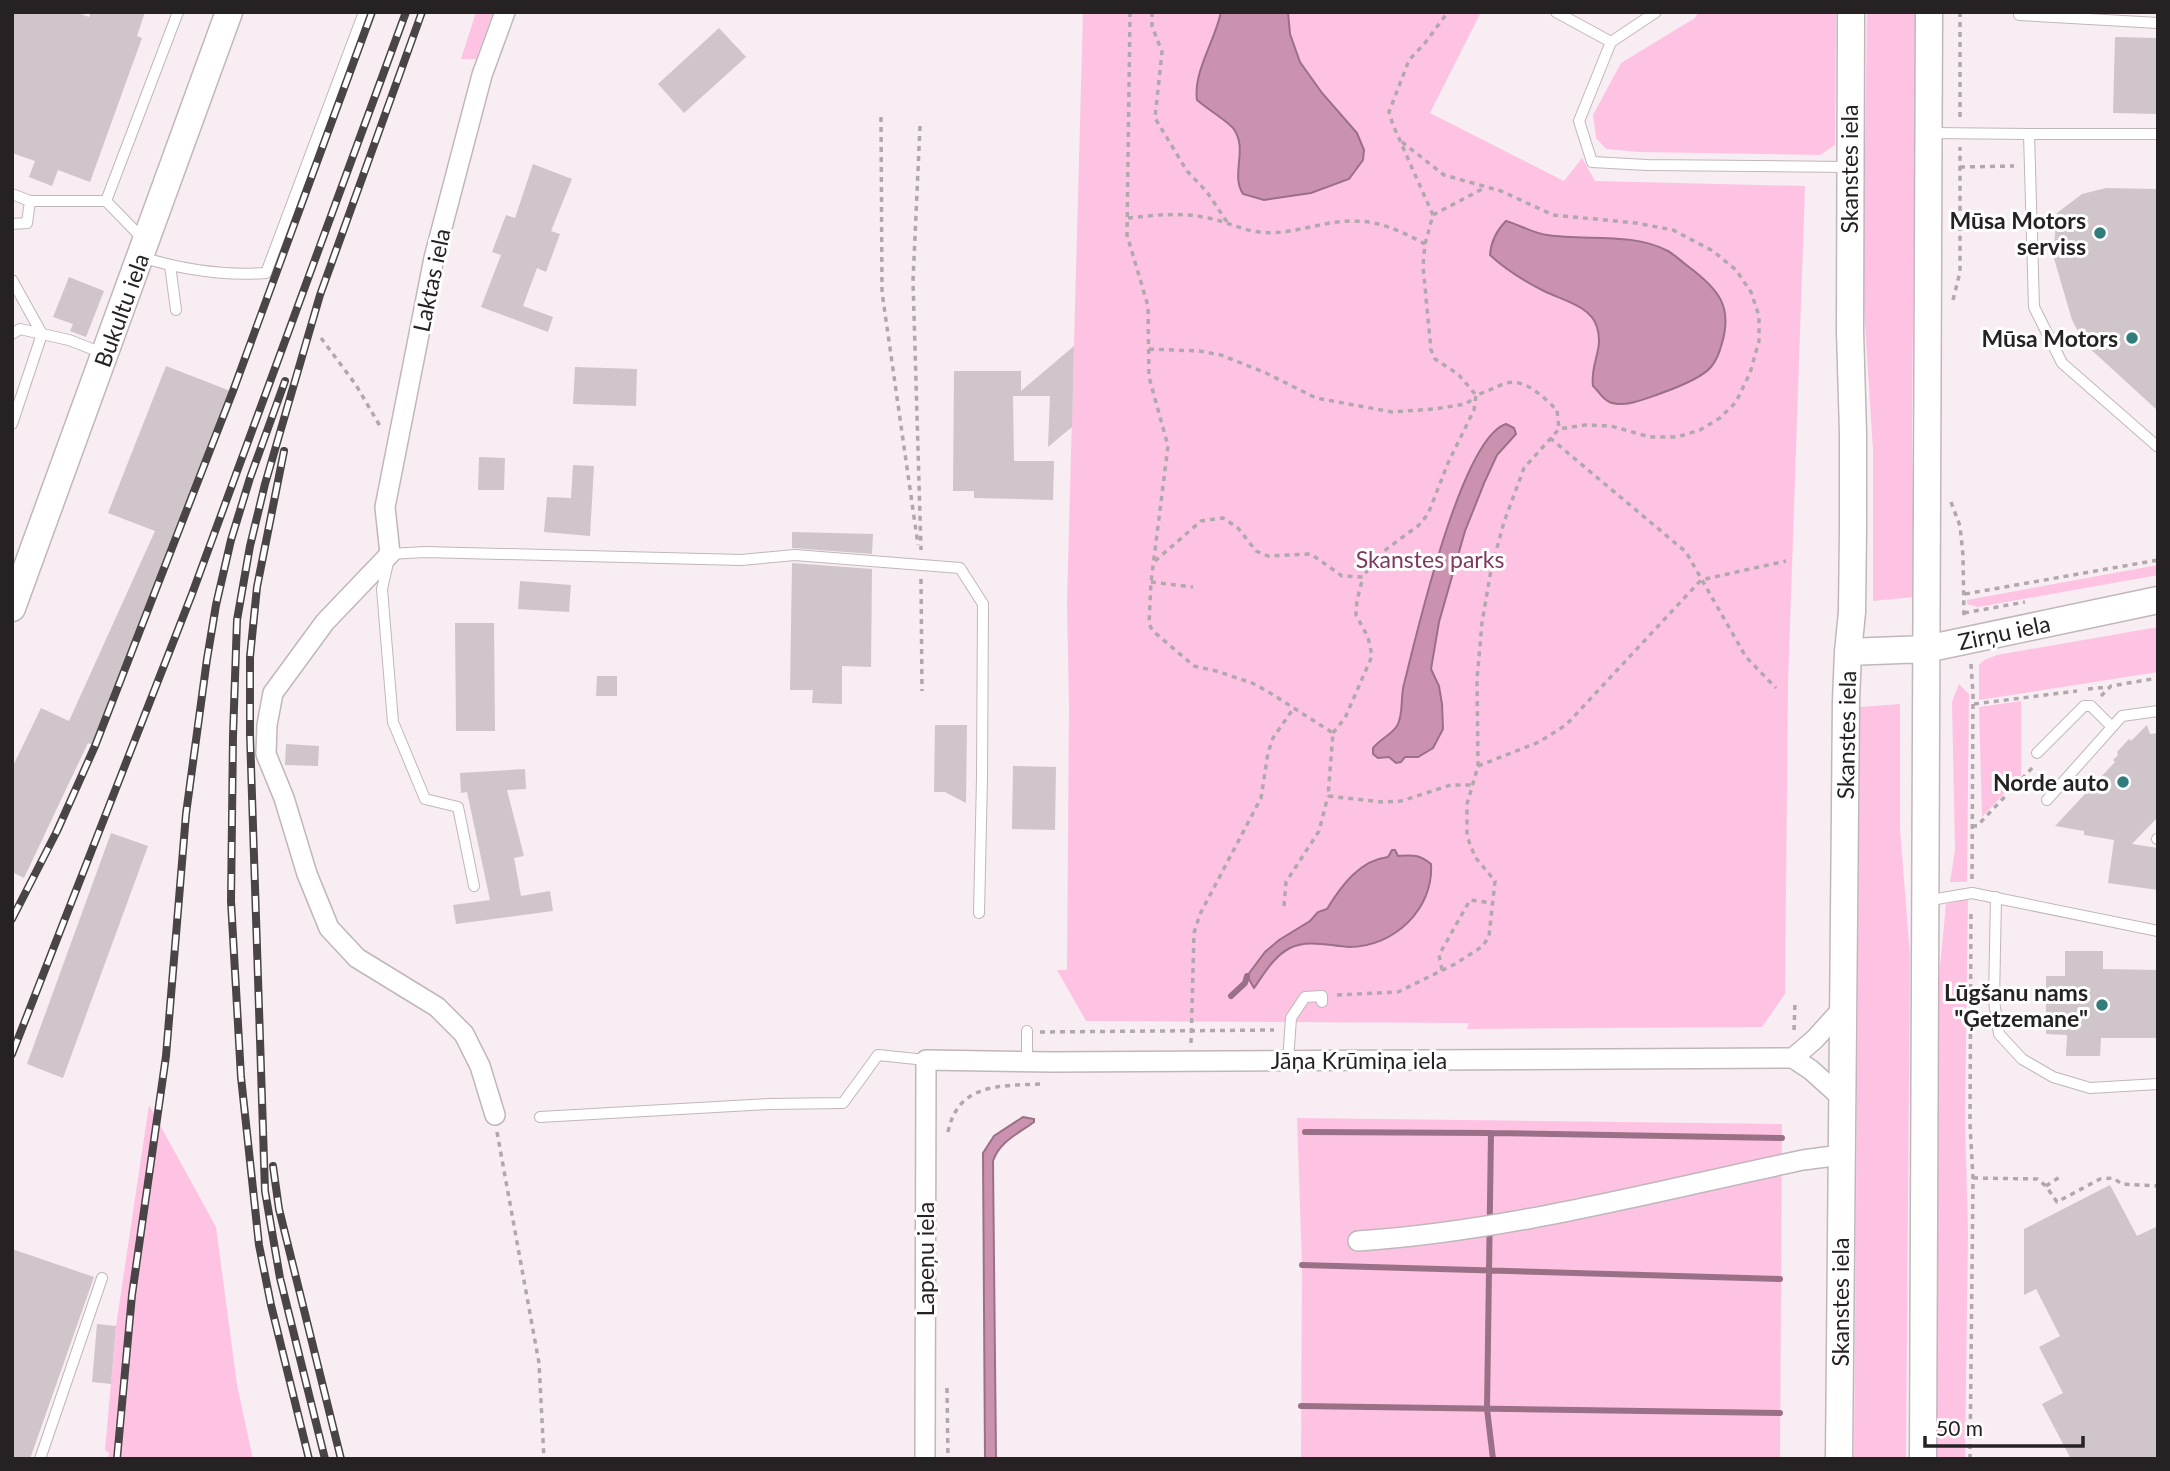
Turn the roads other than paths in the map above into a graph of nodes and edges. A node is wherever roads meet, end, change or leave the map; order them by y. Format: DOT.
graph roads {
  1 [pos="178,12"];
  2 [pos="229,12"];
  3 [pos="364,12"];
  4 [pos="505,12"];
  5 [pos="1556,12"];
  6 [pos="1656,12"];
  7 [pos="1851,12"];
  8 [pos="1929,12"];
  9 [pos="2019,12"];
  10 [pos="2110,16"];
  11 [pos="2158,23"];
  12 [pos="1611,41"];
  13 [pos="1928,133"];
  14 [pos="2029,134"];
  15 [pos="2158,134"];
  16 [pos="1849,167"];
  17 [pos="12,194"];
  18 [pos="30,201"];
  19 [pos="106,201"];
  20 [pos="12,224"];
  21 [pos="143,249"];
  22 [pos="170,265"];
  23 [pos="12,280"];
  24 [pos="176,310"];
  25 [pos="12,334"];
  26 [pos="42,334"];
  27 [pos="105,355"];
  28 [pos="12,425"];
  29 [pos="2158,447"];
  30 [pos="390,554"];
  31 [pos="2158,600"];
  32 [pos="12,608"];
  33 [pos="1926,649"];
  34 [pos="1848,652"];
  35 [pos="2158,710"];
  36 [pos="2112,727"];
  37 [pos="2037,753"];
  38 [pos="2047,800"];
  39 [pos="474,886"];
  40 [pos="1996,897"];
  41 [pos="1925,901"];
  42 [pos="979,913"];
  43 [pos="2158,931"];
  44 [pos="1322,999"];
  45 [pos="1843,1007"];
  46 [pos="1027,1031"];
  47 [pos="1793,1058"];
  48 [pos="926,1060"];
  49 [pos="1027,1061"];
  50 [pos="1288,1061"];
  51 [pos="2158,1084"];
  52 [pos="1842,1098"];
  53 [pos="495,1115"];
  54 [pos="540,1117"];
  55 [pos="1841,1155"];
  56 [pos="1358,1241"];
  57 [pos="102,1278"];
  58 [pos="40,1459"];
  59 [pos="925,1459"];
  60 [pos="1839,1459"];
  61 [pos="1923,1459"];
  1 -- 19 [label="lane"];
  2 -- 21 [label="main road, Bukultu iela"];
  3 -- 22 [label="lane"];
  4 -- 30 [label="street, Laktas iela"];
  5 -- 12 [label="lane"];
  6 -- 12 [label="lane"];
  7 -- 16 [label="main road, Skanstes iela"];
  8 -- 13 [label="main road"];
  9 -- 10 [label="lane"];
  10 -- 11 [label="lane"];
  12 -- 16 [label="lane"];
  13 -- 14 [label="lane"];
  13 -- 33 [label="main road"];
  14 -- 15 [label="lane"];
  14 -- 29 [label="lane"];
  16 -- 34 [label="main road, Skanstes iela"];
  17 -- 18 [label="lane"];
  18 -- 19 [label="lane"];
  18 -- 20 [label="lane"];
  19 -- 21 [label="lane"];
  21 -- 22 [label="lane"];
  21 -- 27 [label="main road, Bukultu iela"];
  22 -- 24 [label="lane"];
  23 -- 26 [label="lane"];
  25 -- 26 [label="lane"];
  26 -- 27 [label="lane"];
  26 -- 28 [label="lane"];
  27 -- 32 [label="main road, Bukultu iela"];
  30 -- 39 [label="lane"];
  30 -- 42 [label="lane"];
  30 -- 53 [label="street"];
  31 -- 33 [label="main road, Zirņu iela"];
  33 -- 34 [label="main road, Zirņu iela"];
  33 -- 41 [label="main road"];
  34 -- 45 [label="main road, Skanstes iela"];
  35 -- 36 [label="lane"];
  36 -- 37 [label="lane"];
  36 -- 38 [label="lane"];
  40 -- 41 [label="lane"];
  40 -- 43 [label="lane"];
  40 -- 51 [label="lane"];
  41 -- 61 [label="main road"];
  44 -- 50 [label="lane"];
  45 -- 47 [label="street"];
  45 -- 52 [label="main road, Skanstes iela"];
  46 -- 49 [label="lane"];
  47 -- 50 [label="street, Jāņa Krūmiņa iela"];
  47 -- 52 [label="street"];
  48 -- 49 [label="street, Jāņa Krūmiņa iela"];
  48 -- 54 [label="lane"];
  48 -- 59 [label="street, Lapeņu iela"];
  49 -- 50 [label="street, Jāņa Krūmiņa iela"];
  52 -- 55 [label="main road, Skanstes iela"];
  55 -- 56 [label="street"];
  55 -- 60 [label="main road, Skanstes iela"];
  57 -- 58 [label="lane"];
}
